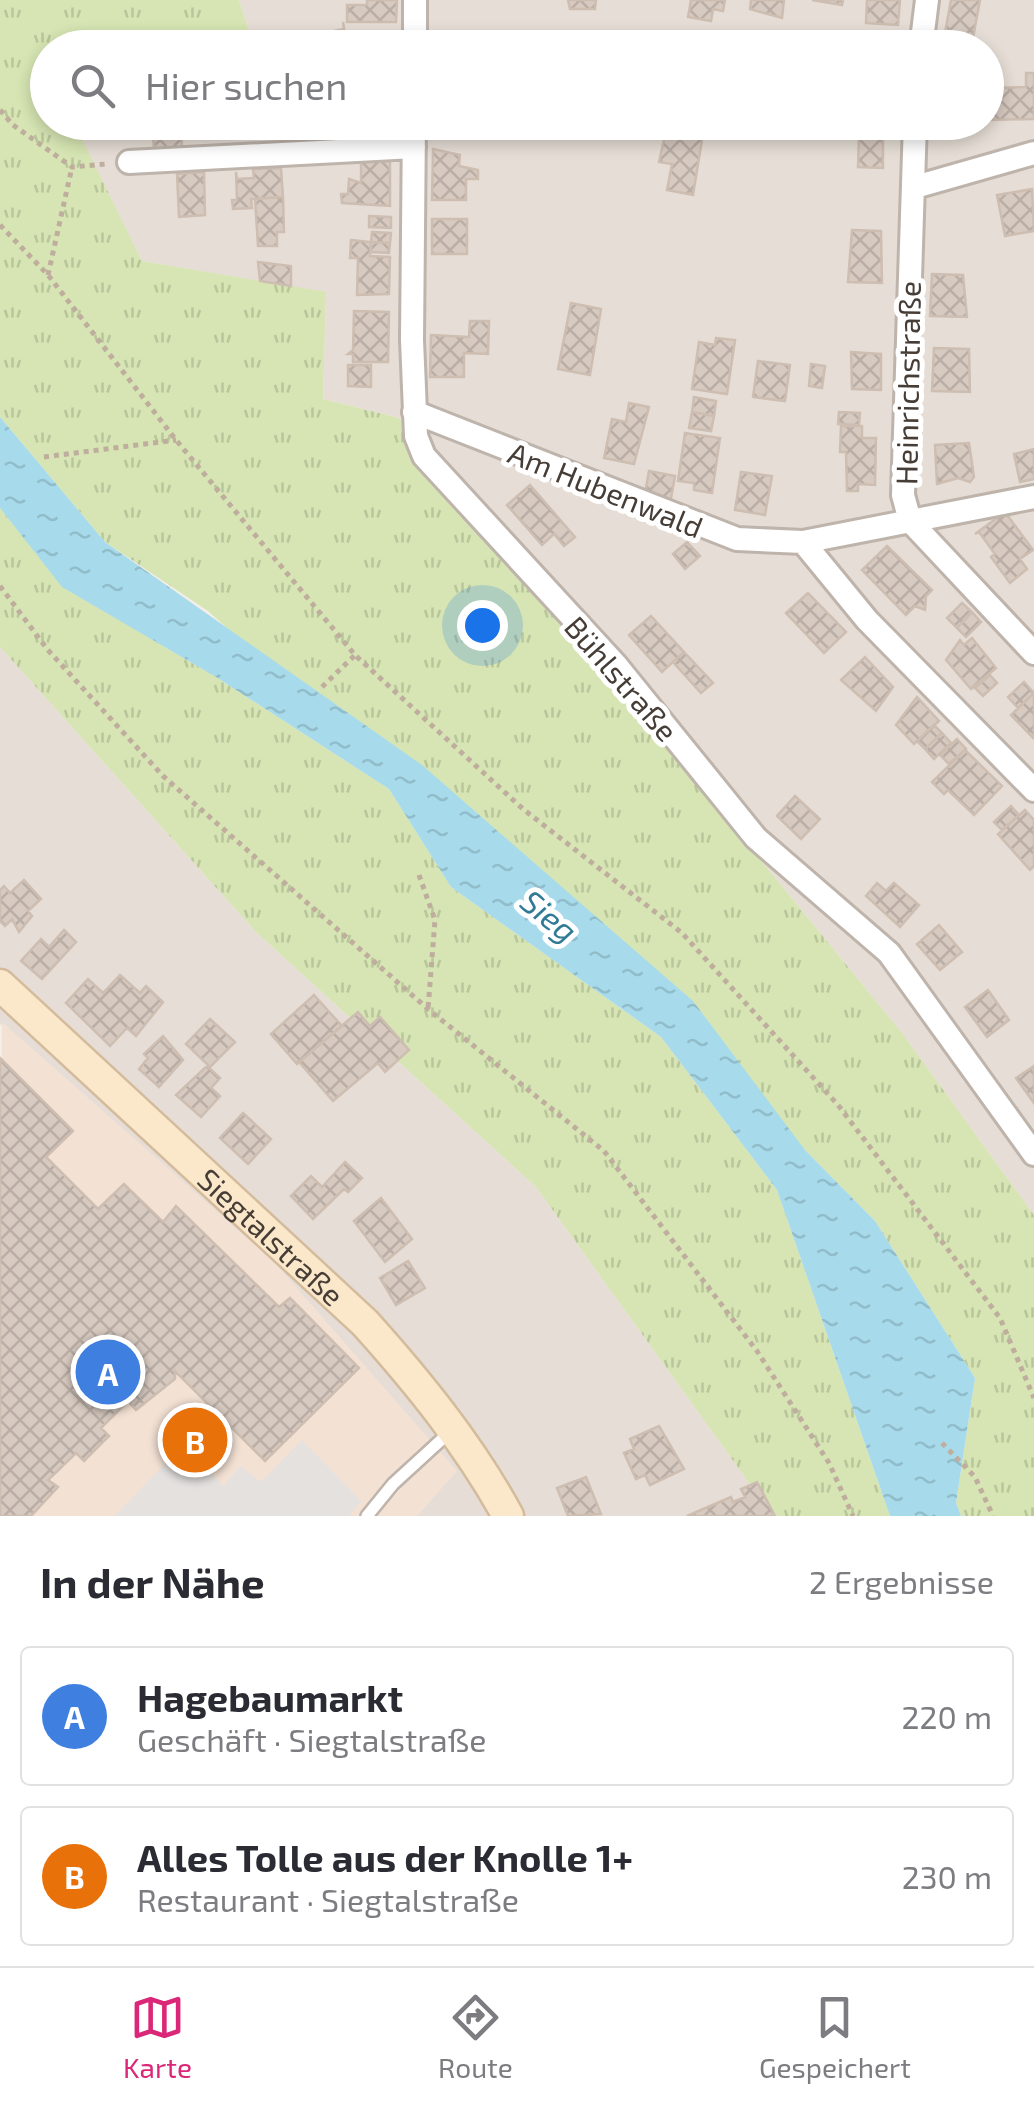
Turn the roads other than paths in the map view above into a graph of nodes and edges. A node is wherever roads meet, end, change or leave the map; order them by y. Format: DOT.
graph roads {
  1 [pos="415,0"];
  2 [pos="927,0"];
  3 [pos="415,30"];
  4 [pos="923,30"];
  5 [pos="414,140"];
  6 [pos="915,140"];
  7 [pos="414,148"];
  8 [pos="1034,153"];
  9 [pos="129,162"];
  10 [pos="915,187"];
  11 [pos="414,412"];
  12 [pos="1034,496"];
  13 [pos="910,521"];
  14 [pos="802,542"];
  15 [pos="1034,653"];
  16 [pos="1034,790"];
  17 [pos="0,985"];
  18 [pos="1034,1154"];
  19 [pos="452,1430"];
  20 [pos="367,1516"];
  21 [pos="508,1516"];
  1 -- 3 [label="street"];
  2 -- 4 [label="street"];
  5 -- 7 [label="street, Bühlstraße"];
  6 -- 10 [label="street, Heinrichstraße"];
  7 -- 9 [label="street"];
  7 -- 11 [label="street, Bühlstraße"];
  8 -- 10 [label="street"];
  10 -- 13 [label="street, Heinrichstraße"];
  11 -- 14 [label="street, Am Hubenwald"];
  11 -- 18 [label="street, Bühlstraße"];
  12 -- 13 [label="street, Am Hubenwald"];
  13 -- 14 [label="street, Am Hubenwald"];
  13 -- 15 [label="street, Heinrichstraße"];
  14 -- 16 [label="street"];
  17 -- 19 [label="main road, Siegtalstraße"];
  19 -- 20 [label="lane"];
  19 -- 21 [label="main road, Siegtalstraße"];
}
